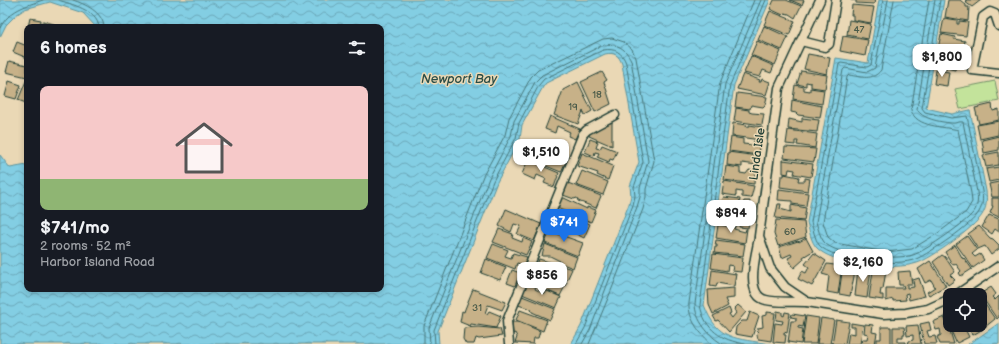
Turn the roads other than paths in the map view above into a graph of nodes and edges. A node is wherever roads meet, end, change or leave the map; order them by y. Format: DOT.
graph roads {
  1 [pos="820,0"];
  2 [pos="836,0"];
  3 [pos="999,26"];
  4 [pos="801,41"];
  5 [pos="999,73"];
  6 [pos="615,115"];
  7 [pos="759,236"];
  8 [pos="998,267"];
  9 [pos="966,288"];
  10 [pos="807,302"];
  11 [pos="943,302"];
  12 [pos="509,344"];
  1 -- 4 [label="street, Linda Isle"];
  2 -- 4 [label="street"];
  3 -- 5 [label="street"];
  4 -- 7 [label="street, Linda Isle"];
  6 -- 12 [label="street"];
  7 -- 10 [label="street, Linda Isle"];
  7 -- 10 [label="street"];
  8 -- 9 [label="street"];
  10 -- 11 [label="street, Linda Isle"];
}
